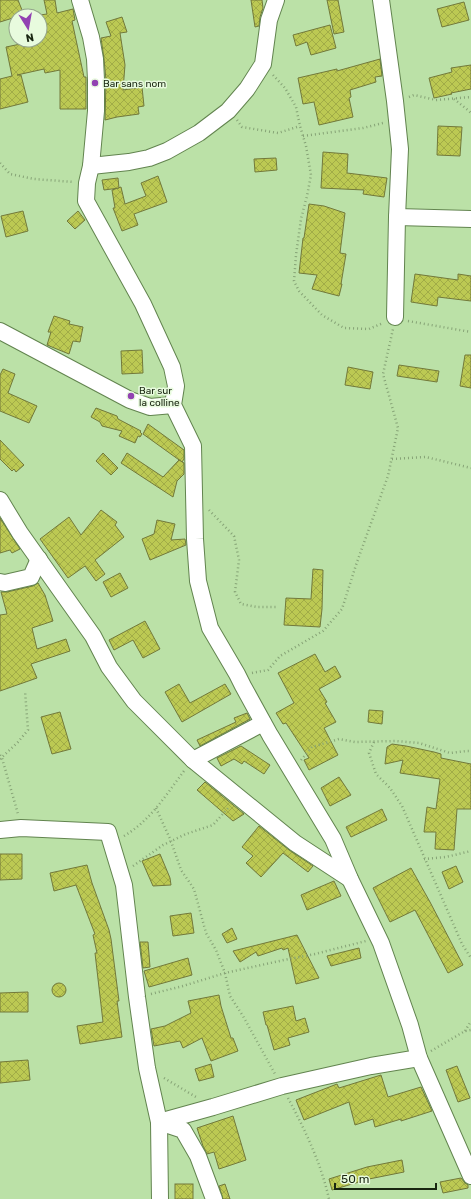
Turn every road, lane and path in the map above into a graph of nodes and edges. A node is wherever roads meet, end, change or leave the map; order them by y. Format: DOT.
graph roads {
  1 [pos="80,0"];
  2 [pos="276,0"];
  3 [pos="381,0"];
  4 [pos="263,64"];
  5 [pos="471,97"];
  6 [pos="453,98"];
  7 [pos="395,101"];
  8 [pos="228,111"];
  9 [pos="471,113"];
  10 [pos="397,121"];
  11 [pos="300,126"];
  12 [pos="303,136"];
  13 [pos="0,163"];
  14 [pos="91,166"];
  15 [pos="87,183"];
  16 [pos="397,217"];
  17 [pos="471,220"];
  18 [pos="395,317"];
  19 [pos="0,331"];
  20 [pos="471,332"];
  21 [pos="173,405"];
  22 [pos="392,459"];
  23 [pos="471,468"];
  24 [pos="194,495"];
  25 [pos="0,500"];
  26 [pos="39,559"];
  27 [pos="0,582"];
  28 [pos="277,607"];
  29 [pos="237,674"];
  30 [pos="26,691"];
  31 [pos="264,723"];
  32 [pos="374,742"];
  33 [pos="471,751"];
  34 [pos="1,757"];
  35 [pos="193,760"];
  36 [pos="291,770"];
  37 [pos="238,797"];
  38 [pos="156,808"];
  39 [pos="21,828"];
  40 [pos="0,830"];
  41 [pos="171,842"];
  42 [pos="111,844"];
  43 [pos="471,851"];
  44 [pos="424,859"];
  45 [pos="121,875"];
  46 [pos="350,879"];
  47 [pos="378,937"];
  48 [pos="471,958"];
  49 [pos="225,973"];
  50 [pos="137,997"];
  51 [pos="471,1021"];
  52 [pos="471,1030"];
  53 [pos="465,1031"];
  54 [pos="419,1058"];
  55 [pos="147,1068"];
  56 [pos="282,1086"];
  57 [pos="213,1108"];
  58 [pos="159,1122"];
  59 [pos="471,1176"];
  60 [pos="160,1199"];
  61 [pos="214,1199"];
  62 [pos="329,1199"];
  1 -- 14 [label="street"];
  2 -- 4 [label="street"];
  3 -- 7 [label="street"];
  4 -- 8 [label="street"];
  4 -- 11 [label="path"];
  5 -- 6 [label="path"];
  6 -- 7 [label="path"];
  6 -- 9 [label="path"];
  7 -- 10 [label="street"];
  8 -- 11 [label="path"];
  8 -- 14 [label="street"];
  10 -- 12 [label="path"];
  10 -- 16 [label="street"];
  11 -- 12 [label="path"];
  12 -- 18 [label="path"];
  13 -- 15 [label="path"];
  14 -- 15 [label="street"];
  15 -- 21 [label="street"];
  16 -- 17 [label="street"];
  16 -- 18 [label="street"];
  18 -- 20 [label="path"];
  18 -- 22 [label="path"];
  19 -- 21 [label="street"];
  21 -- 24 [label="street"];
  22 -- 23 [label="path"];
  22 -- 29 [label="path"];
  24 -- 28 [label="path"];
  24 -- 29 [label="street"];
  25 -- 26 [label="street"];
  26 -- 27 [label="street"];
  26 -- 35 [label="street"];
  29 -- 31 [label="street"];
  30 -- 34 [label="path"];
  31 -- 35 [label="street"];
  31 -- 36 [label="street"];
  32 -- 33 [label="path"];
  32 -- 36 [label="path"];
  32 -- 44 [label="path"];
  34 -- 39 [label="path"];
  35 -- 37 [label="street"];
  35 -- 38 [label="path"];
  36 -- 46 [label="street"];
  37 -- 41 [label="path"];
  37 -- 46 [label="street"];
  38 -- 41 [label="path"];
  38 -- 42 [label="path"];
  39 -- 40 [label="street"];
  39 -- 42 [label="street"];
  41 -- 45 [label="path"];
  41 -- 49 [label="path"];
  42 -- 45 [label="street"];
  43 -- 44 [label="path"];
  44 -- 48 [label="path"];
  45 -- 50 [label="street"];
  46 -- 47 [label="street"];
  47 -- 49 [label="path"];
  47 -- 54 [label="street"];
  49 -- 50 [label="path"];
  49 -- 56 [label="path"];
  50 -- 55 [label="street"];
  51 -- 53 [label="path"];
  52 -- 53 [label="path"];
  53 -- 54 [label="path"];
  54 -- 56 [label="street"];
  54 -- 59 [label="street"];
  55 -- 57 [label="path"];
  55 -- 58 [label="street"];
  56 -- 57 [label="street"];
  56 -- 62 [label="path"];
  57 -- 58 [label="street"];
  58 -- 60 [label="street"];
  58 -- 61 [label="street"];
}
